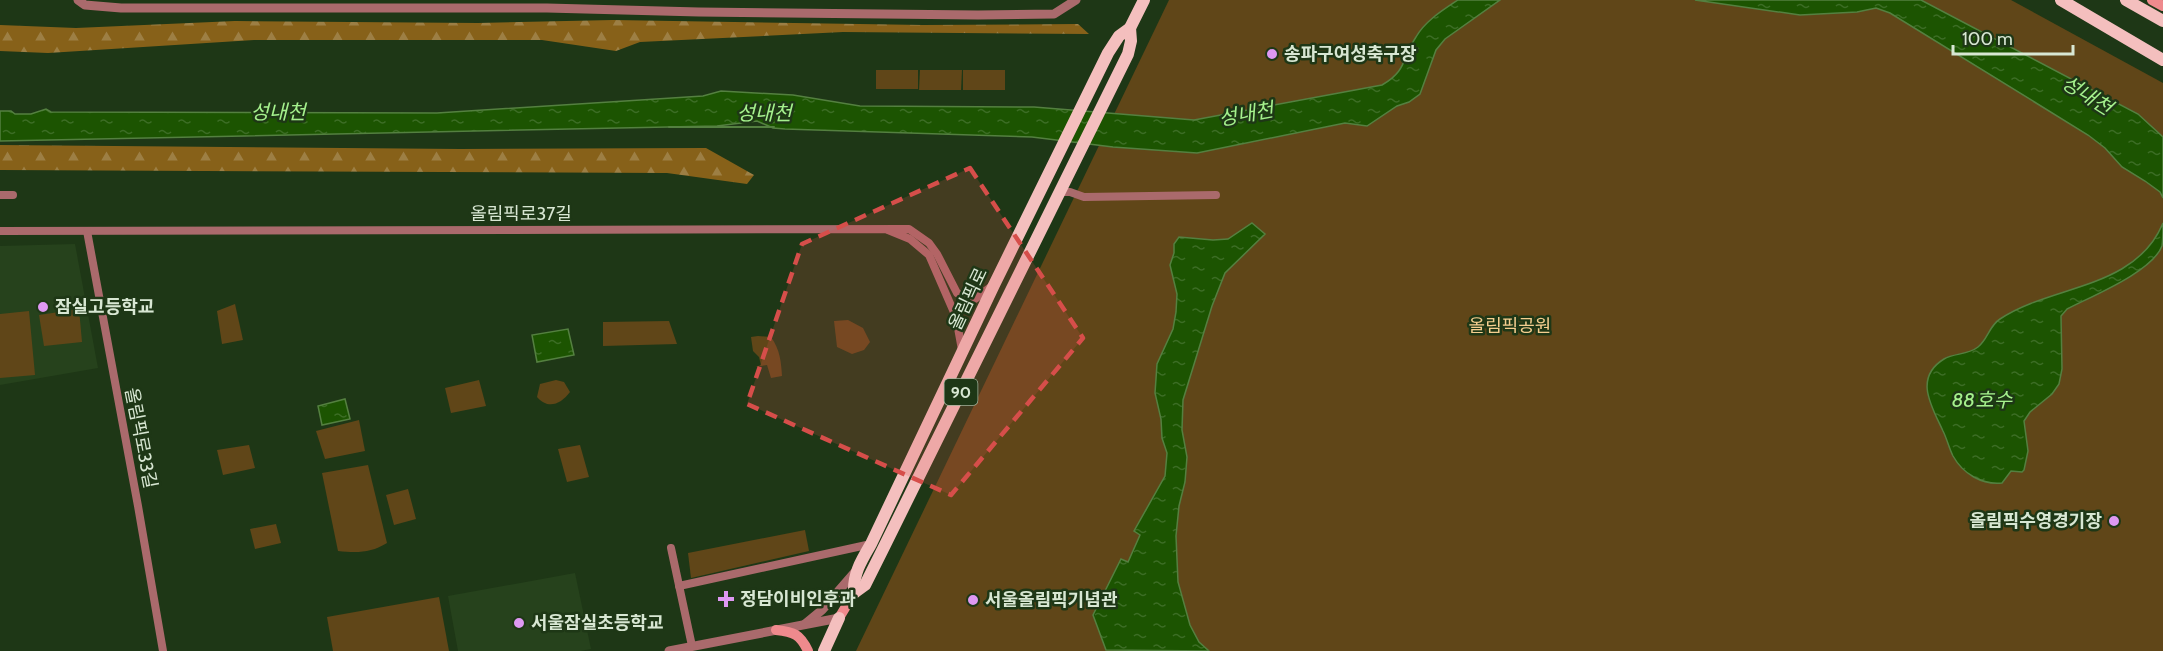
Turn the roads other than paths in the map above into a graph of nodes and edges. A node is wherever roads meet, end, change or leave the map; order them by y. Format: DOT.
graph roads {
  1 [pos="536,0"];
  2 [pos="1076,0"];
  3 [pos="1144,0"];
  4 [pos="2061,0"];
  5 [pos="2126,0"];
  6 [pos="2152,0"];
  7 [pos="81,2"];
  8 [pos="500,4"];
  9 [pos="2163,6"];
  10 [pos="547,8"];
  11 [pos="2163,21"];
  12 [pos="1130,28"];
  13 [pos="2163,60"];
  14 [pos="1061,190"];
  15 [pos="0,195"];
  16 [pos="13,195"];
  17 [pos="1216,195"];
  18 [pos="884,229"];
  19 [pos="0,231"];
  20 [pos="87,231"];
  21 [pos="994,285"];
  22 [pos="963,353"];
  23 [pos="871,544"];
  24 [pos="671,548"];
  25 [pos="855,572"];
  26 [pos="679,586"];
  27 [pos="854,594"];
  28 [pos="839,618"];
  29 [pos="805,624"];
  30 [pos="776,630"];
  31 [pos="692,646"];
  32 [pos="163,651"];
  33 [pos="669,651"];
  34 [pos="808,651"];
  35 [pos="824,651"];
  1 -- 10 [label="street"];
  2 -- 10 [label="street"];
  3 -- 12 [label="main road, 올림픽로 / 90"];
  4 -- 13 [label="main road"];
  5 -- 11 [label="main road"];
  6 -- 9 [label="main road"];
  7 -- 8 [label="street"];
  8 -- 10 [label="street"];
  12 -- 14 [label="main road, 올림픽로 / 90"];
  12 -- 21 [label="main road, 올림픽로 / 90"];
  14 -- 17 [label="street"];
  14 -- 27 [label="main road, 올림픽로 / 90"];
  15 -- 16 [label="street"];
  18 -- 20 [label="street, 올림픽로37길"];
  18 -- 21 [label="street"];
  18 -- 22 [label="street, 올림픽로37길"];
  19 -- 20 [label="street, 올림픽로37길"];
  20 -- 32 [label="street, 올림픽로33길"];
  21 -- 22 [label="main road, 올림픽로 / 90"];
  22 -- 23 [label="main road, 올림픽로 / 90"];
  23 -- 25 [label="main road, 올림픽로 / 90"];
  23 -- 26 [label="street"];
  24 -- 26 [label="street"];
  25 -- 27 [label="main road, 올림픽로 / 90"];
  25 -- 29 [label="street"];
  26 -- 31 [label="street"];
  27 -- 28 [label="main road, 올림픽로 / 90"];
  28 -- 29 [label="street"];
  28 -- 35 [label="main road, 올림픽로 / 90"];
  29 -- 30 [label="street"];
  30 -- 31 [label="street"];
  30 -- 34 [label="main road"];
  31 -- 33 [label="street"];
}
